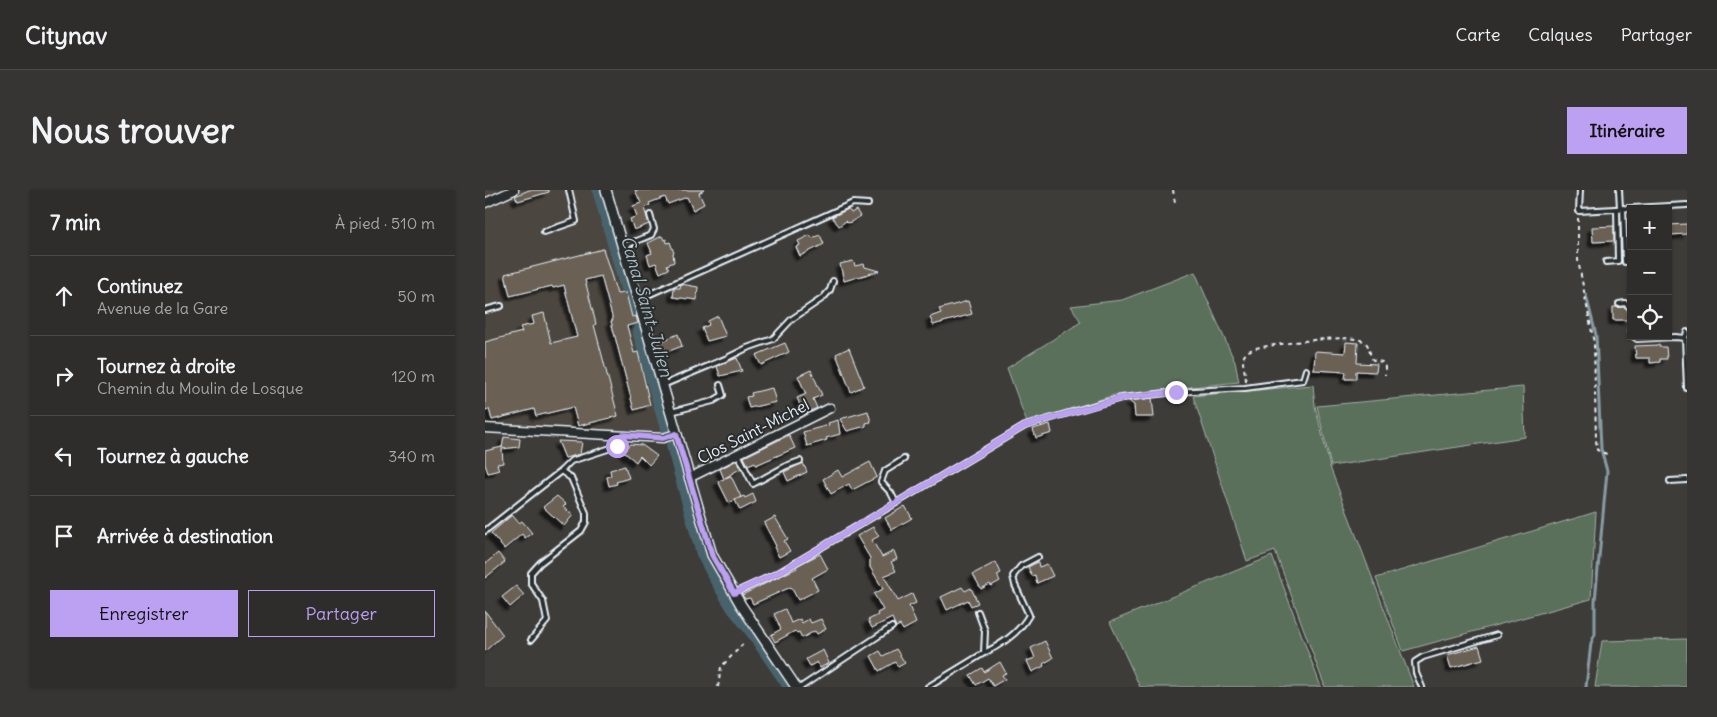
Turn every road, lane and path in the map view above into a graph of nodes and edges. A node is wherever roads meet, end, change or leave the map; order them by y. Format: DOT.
graph roads {
  1 [pos="514,190"];
  2 [pos="569,190"];
  3 [pos="606,190"];
  4 [pos="1173,190"];
  5 [pos="1581,190"];
  6 [pos="1619,190"];
  7 [pos="485,203"];
  8 [pos="1175,203"];
  9 [pos="868,204"];
  10 [pos="1687,205"];
  11 [pos="1620,208"];
  12 [pos="1579,211"];
  13 [pos="650,215"];
  14 [pos="544,232"];
  15 [pos="622,247"];
  16 [pos="1606,262"];
  17 [pos="1627,262"];
  18 [pos="833,281"];
  19 [pos="637,300"];
  20 [pos="1619,304"];
  21 [pos="1627,305"];
  22 [pos="501,306"];
  23 [pos="485,310"];
  24 [pos="1687,332"];
  25 [pos="1672,337"];
  26 [pos="1685,338"];
  27 [pos="1306,370"];
  28 [pos="1385,374"];
  29 [pos="662,385"];
  30 [pos="720,385"];
  31 [pos="1245,388"];
  32 [pos="1687,388"];
  33 [pos="829,408"];
  34 [pos="670,413"];
  35 [pos="485,428"];
  36 [pos="676,434"];
  37 [pos="623,435"];
  38 [pos="738,454"];
  39 [pos="1609,456"];
  40 [pos="904,459"];
  41 [pos="800,461"];
  42 [pos="561,471"];
  43 [pos="689,478"];
  44 [pos="1687,480"];
  45 [pos="1670,481"];
  46 [pos="895,503"];
  47 [pos="485,531"];
  48 [pos="1038,557"];
  49 [pos="734,593"];
  50 [pos="978,612"];
  51 [pos="891,627"];
  52 [pos="1497,635"];
  53 [pos="531,640"];
  54 [pos="744,643"];
  55 [pos="984,653"];
  56 [pos="718,687"];
  57 [pos="796,687"];
  58 [pos="801,687"];
  59 [pos="928,687"];
  60 [pos="1422,687"];
  1 -- 7 [label="street"];
  2 -- 14 [label="lane"];
  3 -- 15 [label="street"];
  4 -- 8 [label="path"];
  5 -- 12 [label="lane"];
  6 -- 11 [label="lane"];
  9 -- 19 [label="lane"];
  10 -- 11 [label="lane"];
  11 -- 12 [label="lane"];
  11 -- 16 [label="lane"];
  11 -- 17 [label="lane"];
  12 -- 39 [label="path"];
  13 -- 15 [label="lane"];
  15 -- 19 [label="street"];
  18 -- 29 [label="lane"];
  19 -- 29 [label="street"];
  20 -- 21 [label="lane"];
  22 -- 23 [label="lane"];
  24 -- 26 [label="lane"];
  25 -- 26 [label="lane"];
  26 -- 32 [label="lane"];
  27 -- 31 [label="lane"];
  28 -- 31 [label="path"];
  29 -- 34 [label="street"];
  30 -- 34 [label="lane"];
  31 -- 46 [label="lane"];
  33 -- 38 [label="street, Clos Saint-Michel"];
  34 -- 36 [label="street"];
  35 -- 37 [label="street"];
  36 -- 37 [label="street"];
  36 -- 43 [label="street"];
  37 -- 42 [label="lane"];
  38 -- 41 [label="lane"];
  38 -- 43 [label="street, Clos Saint-Michel"];
  40 -- 46 [label="lane"];
  42 -- 47 [label="lane"];
  42 -- 53 [label="lane"];
  43 -- 49 [label="street"];
  44 -- 45 [label="lane"];
  46 -- 49 [label="lane"];
  48 -- 55 [label="lane"];
  49 -- 57 [label="street"];
  50 -- 55 [label="lane"];
  51 -- 58 [label="lane"];
  52 -- 60 [label="lane"];
  54 -- 56 [label="path"];
  55 -- 59 [label="lane"];
}
